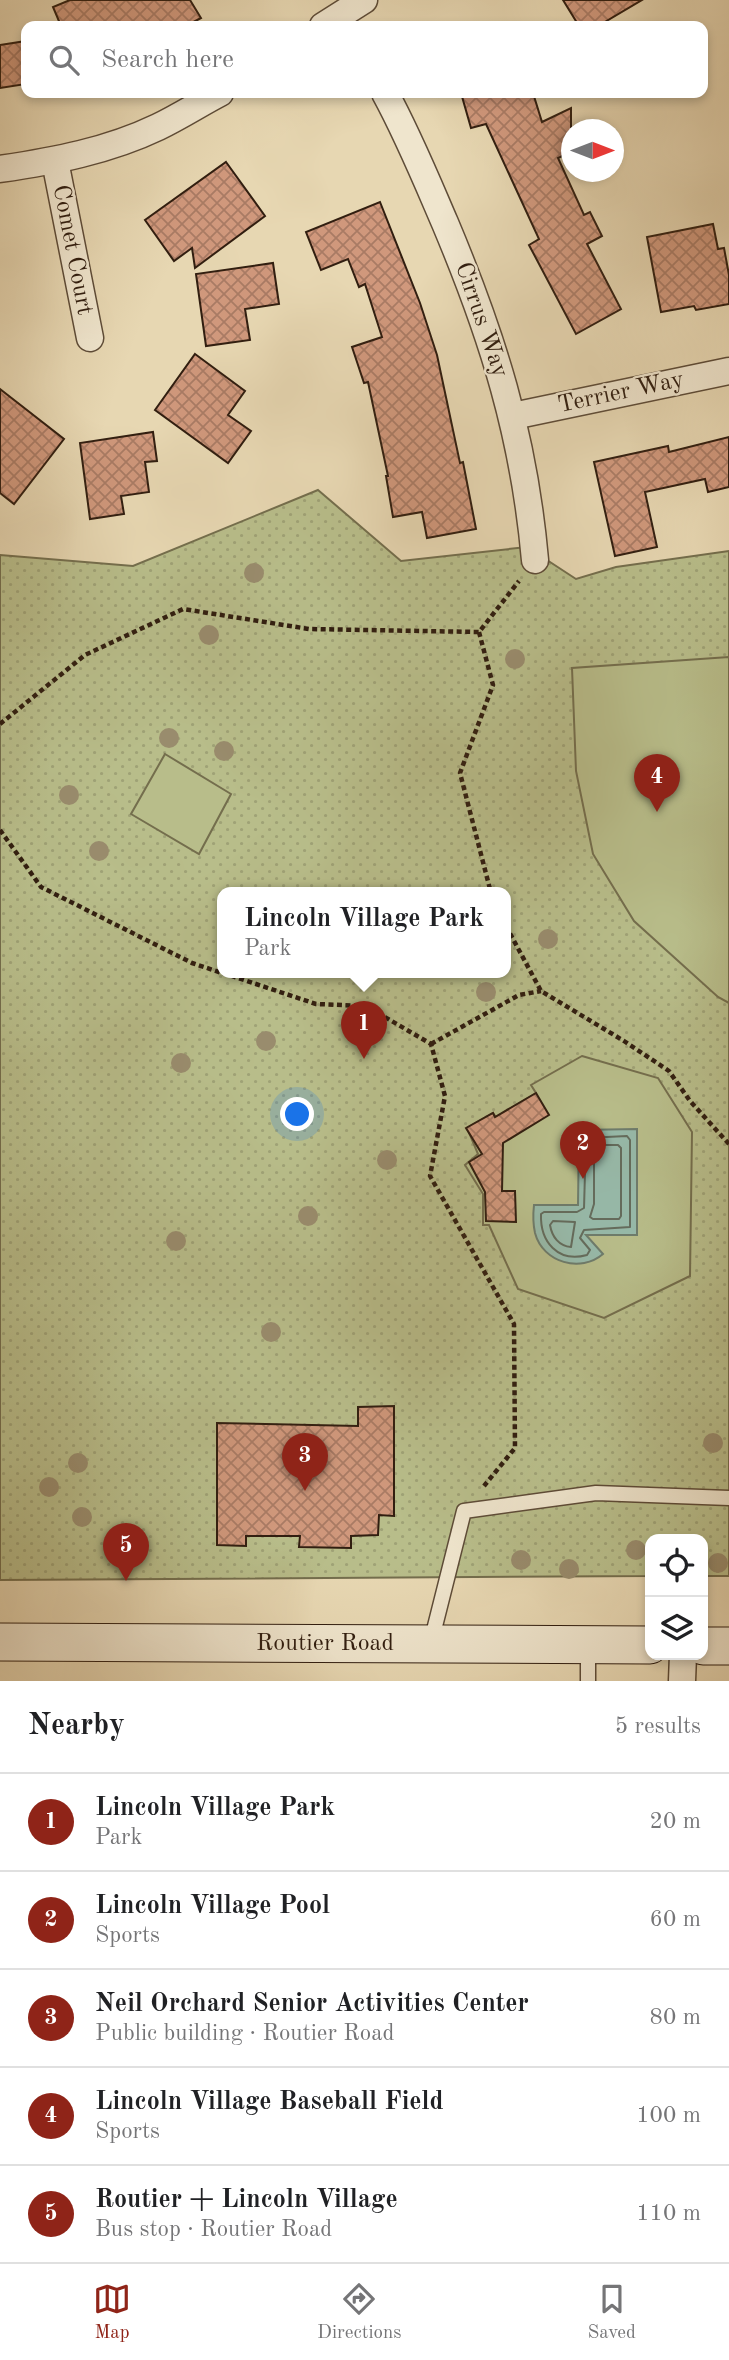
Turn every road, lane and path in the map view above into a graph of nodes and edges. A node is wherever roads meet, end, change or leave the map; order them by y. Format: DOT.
graph roads {
  1 [pos="211,98"];
  2 [pos="387,98"];
  3 [pos="55,161"];
  4 [pos="0,169"];
  5 [pos="90,338"];
  6 [pos="729,371"];
  7 [pos="513,416"];
  8 [pos="535,560"];
  9 [pos="479,632"];
  10 [pos="0,724"];
  11 [pos="0,830"];
  12 [pos="489,887"];
  13 [pos="511,935"];
  14 [pos="217,971"];
  15 [pos="238,978"];
  16 [pos="541,991"];
  17 [pos="431,1044"];
  18 [pos="729,1144"];
  19 [pos="729,1498"];
  20 [pos="464,1511"];
  21 [pos="0,1642"];
  22 [pos="431,1644"];
  23 [pos="588,1644"];
  24 [pos="645,1645"];
  25 [pos="708,1646"];
  26 [pos="729,1646"];
  27 [pos="683,1660"];
  28 [pos="589,1681"];
  29 [pos="682,1681"];
  1 -- 3 [label="street"];
  2 -- 7 [label="street, Cirrus Way"];
  3 -- 4 [label="street"];
  3 -- 5 [label="street, Comet Court"];
  6 -- 7 [label="street, Terrier Way"];
  7 -- 8 [label="street, Cirrus Way"];
  8 -- 9 [label="path"];
  9 -- 10 [label="path"];
  9 -- 12 [label="path"];
  11 -- 14 [label="path"];
  13 -- 16 [label="path"];
  15 -- 17 [label="path"];
  16 -- 17 [label="path"];
  16 -- 18 [label="path"];
  17 -- 20 [label="path"];
  19 -- 20 [label="lane"];
  20 -- 22 [label="lane"];
  21 -- 22 [label="street, Routier Road"];
  22 -- 23 [label="street, Routier Road"];
  23 -- 24 [label="street, Routier Road"];
  23 -- 28 [label="lane"];
  25 -- 26 [label="street"];
  27 -- 29 [label="street"];
}
